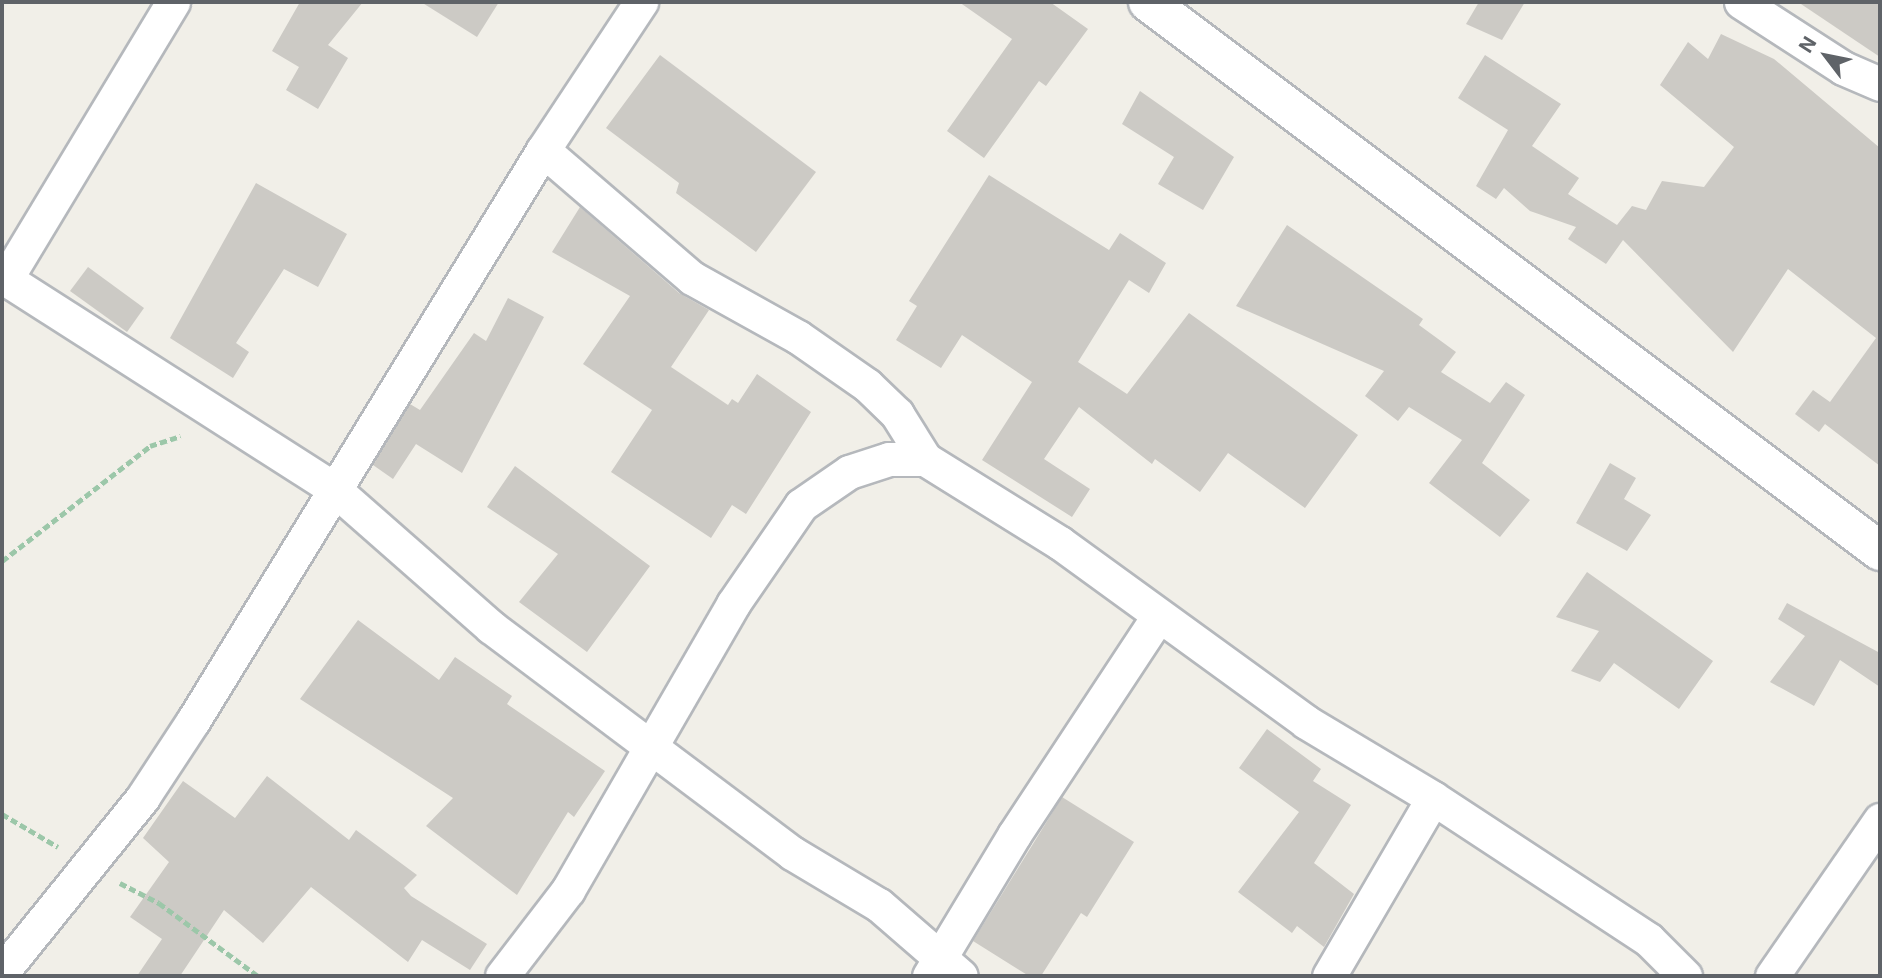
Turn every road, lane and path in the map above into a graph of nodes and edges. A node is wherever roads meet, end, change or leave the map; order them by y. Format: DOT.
graph roads {
  1 [pos="173,2"];
  2 [pos="642,2"];
  3 [pos="1148,2"];
  4 [pos="1741,2"];
  5 [pos="1880,84"];
  6 [pos="543,150"];
  7 [pos="240,426"];
  8 [pos="925,459"];
  9 [pos="334,489"];
  10 [pos="1880,551"];
  11 [pos="2,561"];
  12 [pos="1157,618"];
  13 [pos="649,747"];
  14 [pos="1433,798"];
  15 [pos="2,814"];
  16 [pos="1880,820"];
  17 [pos="88,864"];
  18 [pos="944,969"];
  19 [pos="2,972"];
  20 [pos="258,976"];
  21 [pos="502,976"];
  22 [pos="1329,976"];
  23 [pos="1685,976"];
  24 [pos="1772,976"];
  1 -- 7 [label="street"];
  2 -- 6 [label="street"];
  3 -- 10 [label="main road"];
  4 -- 5 [label="street"];
  6 -- 8 [label="street"];
  6 -- 9 [label="street"];
  7 -- 9 [label="street"];
  7 -- 11 [label="path"];
  8 -- 12 [label="street"];
  8 -- 13 [label="street"];
  9 -- 13 [label="street"];
  9 -- 17 [label="street"];
  12 -- 14 [label="street"];
  12 -- 18 [label="street"];
  13 -- 18 [label="street"];
  13 -- 21 [label="street"];
  14 -- 22 [label="street"];
  14 -- 23 [label="street"];
  15 -- 17 [label="path"];
  16 -- 24 [label="street"];
  17 -- 19 [label="street"];
  17 -- 20 [label="path"];
}
